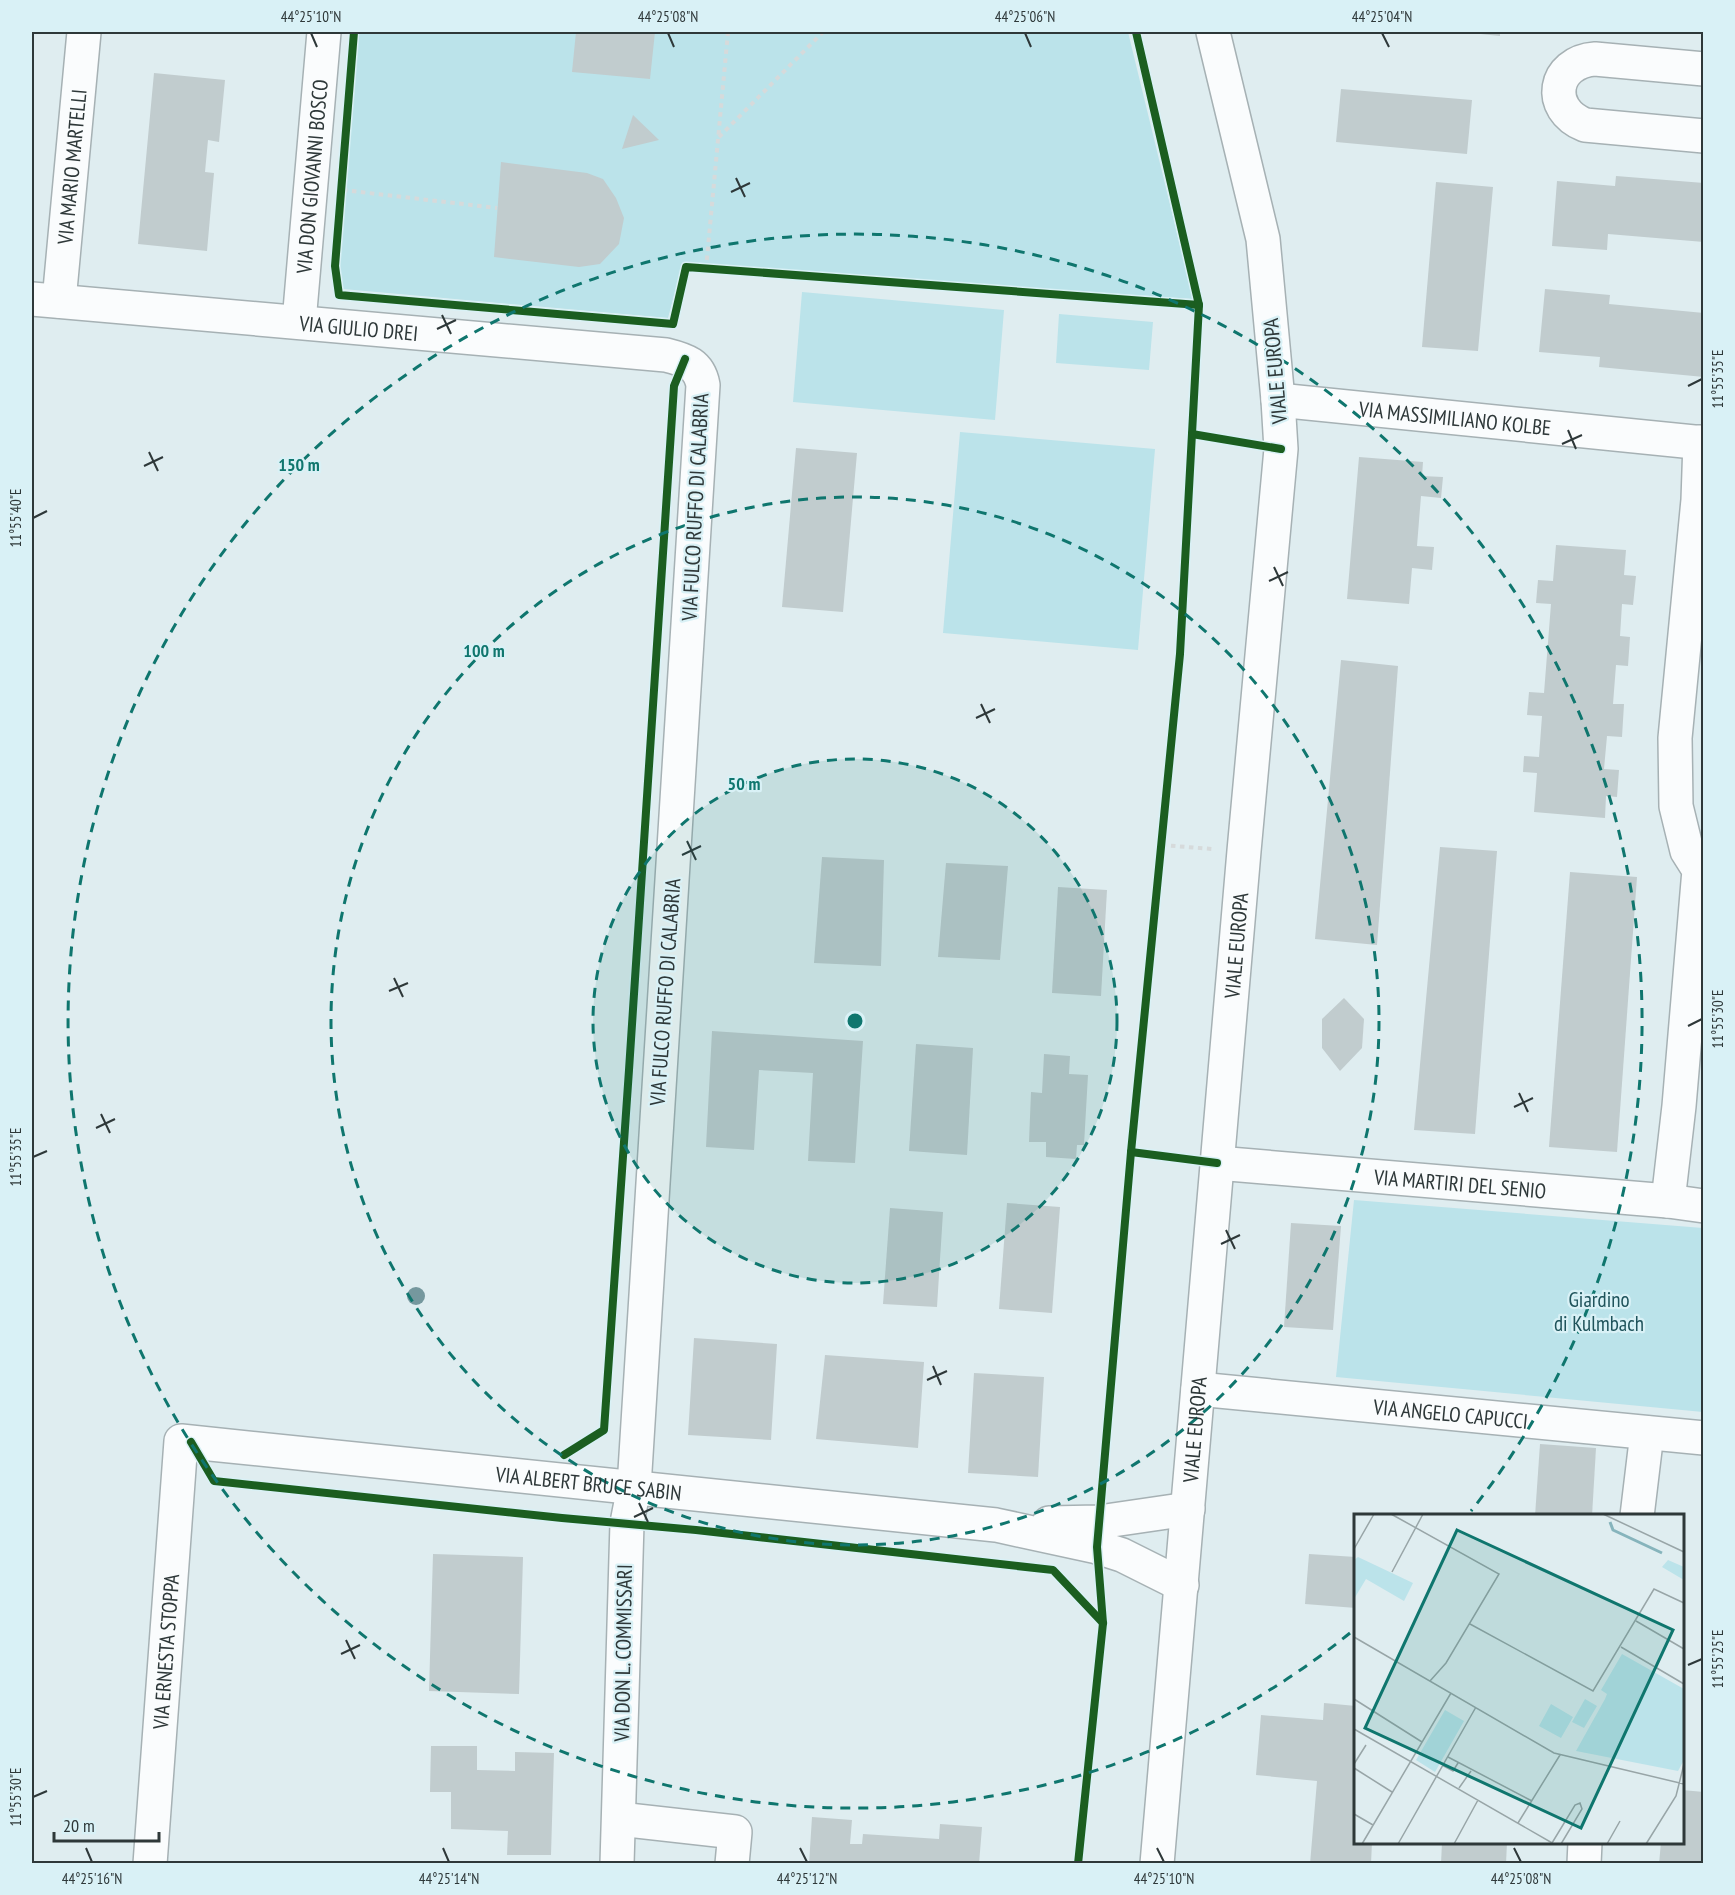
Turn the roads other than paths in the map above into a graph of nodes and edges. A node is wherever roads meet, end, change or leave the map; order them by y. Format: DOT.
graph roads {
  1 [pos="84,32"];
  2 [pos="324,32"];
  3 [pos="1213,32"];
  4 [pos="1704,69"];
  5 [pos="1704,136"];
  6 [pos="45,300"];
  7 [pos="299,322"];
  8 [pos="685,359"];
  9 [pos="1278,400"];
  10 [pos="1702,442"];
  11 [pos="1696,985"];
  12 [pos="1691,1108"];
  13 [pos="1217,1163"];
  14 [pos="1668,1201"];
  15 [pos="1704,1206"];
  16 [pos="1198,1389"];
  17 [pos="1647,1433"];
  18 [pos="1704,1438"];
  19 [pos="181,1441"];
  20 [pos="634,1487"];
  21 [pos="1188,1509"];
  22 [pos="1637,1514"];
  23 [pos="996,1525"];
  24 [pos="1182,1585"];
  25 [pos="620,1819"];
  26 [pos="1585,1844"];
  27 [pos="150,1863"];
  28 [pos="617,1863"];
  29 [pos="732,1863"];
  30 [pos="1157,1863"];
  31 [pos="1584,1863"];
  1 -- 6 [label="street, VIA MARIO MARTELLI"];
  2 -- 7 [label="street, VIA DON GIOVANNI BOSCO"];
  3 -- 9 [label="street, VIALE EUROPA"];
  4 -- 5 [label="street"];
  6 -- 7 [label="street, VIA GIULIO DREI"];
  7 -- 8 [label="street, VIA GIULIO DREI"];
  8 -- 20 [label="street, VIA FULCO RUFFO DI CALABRIA"];
  9 -- 10 [label="street, VIA MASSIMILIANO KOLBE"];
  9 -- 13 [label="street, VIALE EUROPA"];
  10 -- 11 [label="street"];
  11 -- 12 [label="street"];
  12 -- 14 [label="street"];
  13 -- 14 [label="street, VIA MARTIRI DEL SENIO"];
  13 -- 16 [label="street, VIALE EUROPA"];
  14 -- 15 [label="street, VIA MARTIRI DEL SENIO"];
  16 -- 17 [label="street, VIA ANGELO CAPUCCI"];
  16 -- 21 [label="street, VIALE EUROPA"];
  17 -- 18 [label="street, VIA ANGELO CAPUCCI"];
  17 -- 22 [label="street"];
  19 -- 20 [label="street, VIA ALBERT BRUCE SABIN"];
  19 -- 27 [label="street, VIA ERNESTA STOPPA"];
  20 -- 23 [label="street, VIA ALBERT BRUCE SABIN"];
  20 -- 25 [label="street, VIA DON L. COMMISSARI"];
  21 -- 23 [label="street, VIA ALBERT BRUCE SABIN"];
  21 -- 24 [label="street, VIALE EUROPA"];
  23 -- 24 [label="street, VIA ALBERT BRUCE SABIN"];
  24 -- 30 [label="street, VIALE EUROPA"];
  25 -- 28 [label="street, VIA DON L. COMMISSARI"];
  25 -- 29 [label="street"];
  26 -- 31 [label="street"];
}
